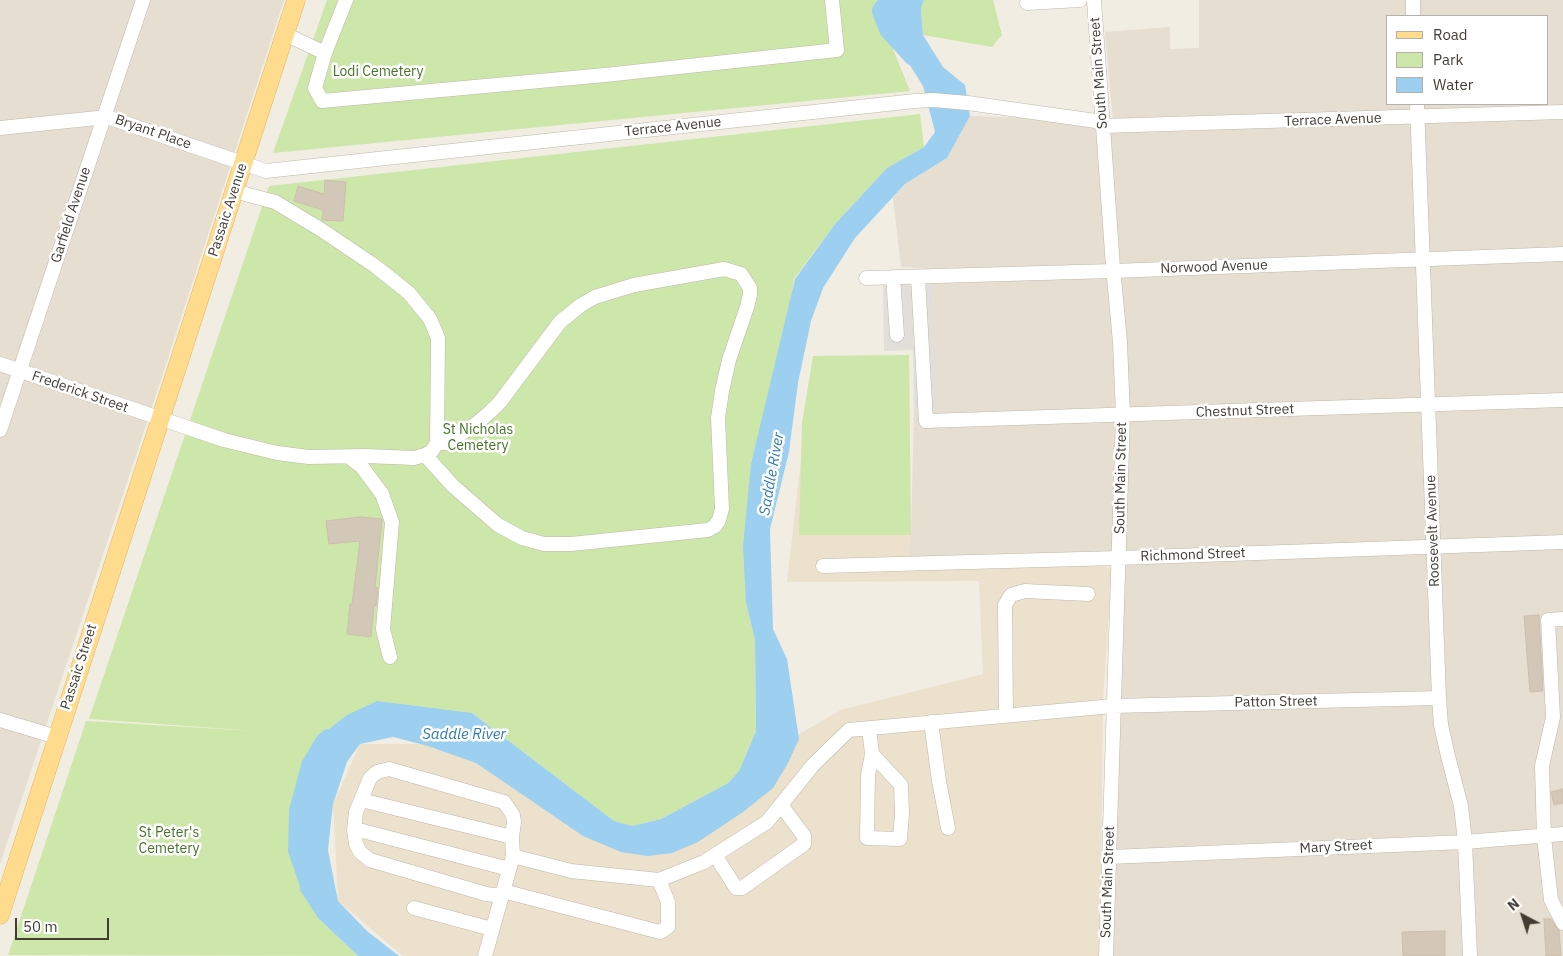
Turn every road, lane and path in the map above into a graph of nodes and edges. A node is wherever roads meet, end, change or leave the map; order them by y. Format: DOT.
graph roads {
  1 [pos="142,0"];
  2 [pos="296,0"];
  3 [pos="346,0"];
  4 [pos="832,0"];
  5 [pos="1080,0"];
  6 [pos="1094,0"];
  7 [pos="1413,0"];
  8 [pos="1027,3"];
  9 [pos="1413,15"];
  10 [pos="285,34"];
  11 [pos="325,53"];
  12 [pos="1417,111"];
  13 [pos="1563,112"];
  14 [pos="104,117"];
  15 [pos="1103,124"];
  16 [pos="0,128"];
  17 [pos="243,164"];
  18 [pos="234,191"];
  19 [pos="1563,254"];
  20 [pos="1423,259"];
  21 [pos="1114,271"];
  22 [pos="893,277"];
  23 [pos="918,277"];
  24 [pos="866,278"];
  25 [pos="897,335"];
  26 [pos="0,364"];
  27 [pos="20,371"];
  28 [pos="1563,400"];
  29 [pos="1428,404"];
  30 [pos="1123,415"];
  31 [pos="160,419"];
  32 [pos="0,430"];
  33 [pos="437,443"];
  34 [pos="425,455"];
  35 [pos="349,457"];
  36 [pos="1563,542"];
  37 [pos="1434,546"];
  38 [pos="1119,558"];
  39 [pos="824,566"];
  40 [pos="1088,594"];
  41 [pos="1563,619"];
  42 [pos="390,657"];
  43 [pos="1438,698"];
  44 [pos="1113,706"];
  45 [pos="1006,716"];
  46 [pos="1558,716"];
  47 [pos="0,720"];
  48 [pos="931,722"];
  49 [pos="869,728"];
  50 [pos="56,737"];
  51 [pos="872,754"];
  52 [pos="361,800"];
  53 [pos="781,806"];
  54 [pos="948,828"];
  55 [pos="354,829"];
  56 [pos="1563,834"];
  57 [pos="1544,836"];
  58 [pos="512,837"];
  59 [pos="1465,842"];
  60 [pos="715,855"];
  61 [pos="1110,858"];
  62 [pos="511,862"];
  63 [pos="659,880"];
  64 [pos="502,894"];
  65 [pos="414,908"];
  66 [pos="0,915"];
  67 [pos="1563,923"];
  68 [pos="492,929"];
  69 [pos="485,956"];
  70 [pos="1106,956"];
  71 [pos="1470,956"];
  1 -- 14 [label="street, Garfield Avenue"];
  2 -- 10 [label="main road, Passaic Avenue"];
  3 -- 11 [label="street"];
  4 -- 11 [label="street"];
  5 -- 8 [label="street"];
  6 -- 15 [label="street, South Main Street"];
  7 -- 9 [label="street"];
  10 -- 11 [label="street"];
  10 -- 17 [label="main road, Passaic Avenue"];
  12 -- 13 [label="street, Terrace Avenue"];
  12 -- 15 [label="street, Terrace Avenue"];
  12 -- 20 [label="street, Roosevelt Avenue"];
  14 -- 16 [label="street, Bryant Place"];
  14 -- 17 [label="street, Bryant Place"];
  14 -- 27 [label="street, Garfield Avenue"];
  15 -- 17 [label="street, Terrace Avenue"];
  15 -- 21 [label="street, South Main Street"];
  17 -- 18 [label="main road, Passaic Avenue"];
  18 -- 31 [label="main road, Passaic Avenue"];
  18 -- 33 [label="street"];
  19 -- 20 [label="street, Norwood Avenue"];
  20 -- 21 [label="street, Norwood Avenue"];
  20 -- 29 [label="street, Roosevelt Avenue"];
  21 -- 23 [label="street, Norwood Avenue"];
  21 -- 30 [label="street, South Main Street"];
  22 -- 23 [label="street, Norwood Avenue"];
  22 -- 24 [label="street, Norwood Avenue"];
  22 -- 25 [label="street"];
  23 -- 30 [label="street, Chestnut Street"];
  26 -- 27 [label="street, Frederick Street"];
  27 -- 31 [label="street, Frederick Street"];
  27 -- 32 [label="street, Garfield Avenue"];
  28 -- 29 [label="street, Chestnut Street"];
  29 -- 30 [label="street, Chestnut Street"];
  29 -- 37 [label="street, Roosevelt Avenue"];
  30 -- 38 [label="street, South Main Street"];
  31 -- 35 [label="street, Frederick Street"];
  31 -- 50 [label="main road, Passaic Street"];
  33 -- 34 [label="street"];
  33 -- 34 [label="street"];
  34 -- 35 [label="street, Frederick Street"];
  35 -- 42 [label="street"];
  36 -- 37 [label="street, Richmond Street"];
  37 -- 38 [label="street, Richmond Street"];
  37 -- 43 [label="street, Roosevelt Avenue"];
  38 -- 39 [label="street, Richmond Street"];
  38 -- 44 [label="street, South Main Street"];
  40 -- 45 [label="street"];
  41 -- 46 [label="street"];
  43 -- 44 [label="street, Patton Street"];
  43 -- 59 [label="street, Roosevelt Avenue"];
  44 -- 45 [label="street, Patton Street"];
  44 -- 61 [label="street, South Main Street"];
  45 -- 48 [label="street, Patton Street"];
  46 -- 57 [label="street"];
  47 -- 50 [label="street"];
  48 -- 49 [label="street, Patton Street"];
  48 -- 54 [label="street"];
  49 -- 51 [label="street"];
  49 -- 53 [label="street, Patton Street"];
  50 -- 66 [label="main road, Passaic Street"];
  51 -- 51 [label="street"];
  52 -- 55 [label="street"];
  52 -- 58 [label="street"];
  52 -- 58 [label="street"];
  53 -- 60 [label="street, Patton Street"];
  53 -- 60 [label="street"];
  55 -- 62 [label="street"];
  55 -- 64 [label="street"];
  56 -- 57 [label="street, Mary Street"];
  57 -- 59 [label="street, Mary Street"];
  57 -- 67 [label="street"];
  58 -- 62 [label="street"];
  59 -- 61 [label="street, Mary Street"];
  59 -- 71 [label="street, Roosevelt Avenue"];
  60 -- 63 [label="street, Patton Street"];
  61 -- 70 [label="street, South Main Street"];
  62 -- 63 [label="street"];
  62 -- 64 [label="street"];
  63 -- 64 [label="street"];
  64 -- 68 [label="street"];
  65 -- 68 [label="street"];
  68 -- 69 [label="street"];
}
